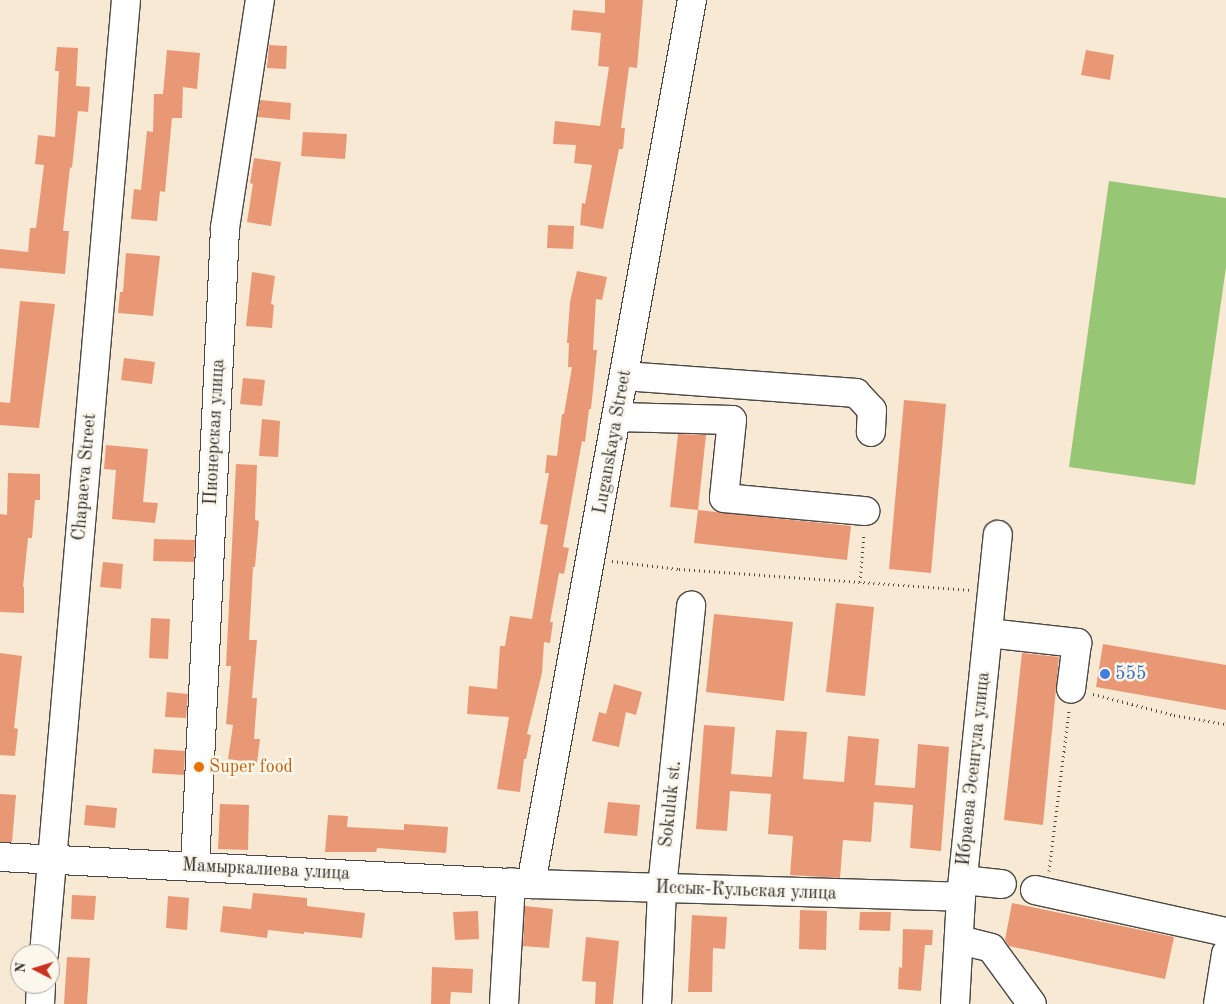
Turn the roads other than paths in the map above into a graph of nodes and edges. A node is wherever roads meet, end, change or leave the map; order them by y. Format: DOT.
graph roads {
  1 [pos="126,0"];
  2 [pos="260,0"];
  3 [pos="692,0"];
  4 [pos="624,376"];
  5 [pos="617,417"];
  6 [pos="871,432"];
  7 [pos="865,511"];
  8 [pos="998,535"];
  9 [pos="690,605"];
  10 [pos="988,633"];
  11 [pos="1072,689"];
  12 [pos="0,857"];
  13 [pos="52,860"];
  14 [pos="194,866"];
  15 [pos="521,883"];
  16 [pos="1002,884"];
  17 [pos="662,888"];
  18 [pos="962,889"];
  19 [pos="1041,891"];
  20 [pos="1226,932"];
  21 [pos="960,940"];
  22 [pos="45,944"];
  23 [pos="1226,954"];
  24 [pos="504,1004"];
  25 [pos="658,1004"];
  26 [pos="955,1004"];
  27 [pos="1032,1004"];
  28 [pos="1218,1004"];
  1 -- 13 [label="street, Chapaeva Street"];
  2 -- 14 [label="street, Пионерская улица"];
  3 -- 4 [label="street, Luganskaya Street"];
  4 -- 5 [label="street, Luganskaya Street"];
  4 -- 6 [label="street"];
  5 -- 7 [label="street"];
  5 -- 15 [label="street, Luganskaya Street"];
  8 -- 10 [label="street, Ибраева Эсенгула улица"];
  9 -- 17 [label="street, Sokuluk st."];
  10 -- 11 [label="street"];
  10 -- 18 [label="street, Ибраева Эсенгула улица"];
  12 -- 13 [label="street, Мамыркалиева улица"];
  13 -- 14 [label="street, Мамыркалиева улица"];
  13 -- 22 [label="street, Chapaeva Street"];
  14 -- 15 [label="street, Мамыркалиева улица"];
  15 -- 17 [label="street, Иссык-Кульская улица"];
  15 -- 24 [label="street, Luganskaya Street"];
  16 -- 18 [label="street, Иссык-Кульская улица"];
  17 -- 18 [label="street, Иссык-Кульская улица"];
  17 -- 25 [label="street, Sokuluk st."];
  18 -- 21 [label="street, Ибраева Эсенгула улица"];
  19 -- 20 [label="street"];
  21 -- 26 [label="street, Ибраева Эсенгула улица"];
  21 -- 27 [label="street"];
  23 -- 28 [label="street"];
}
